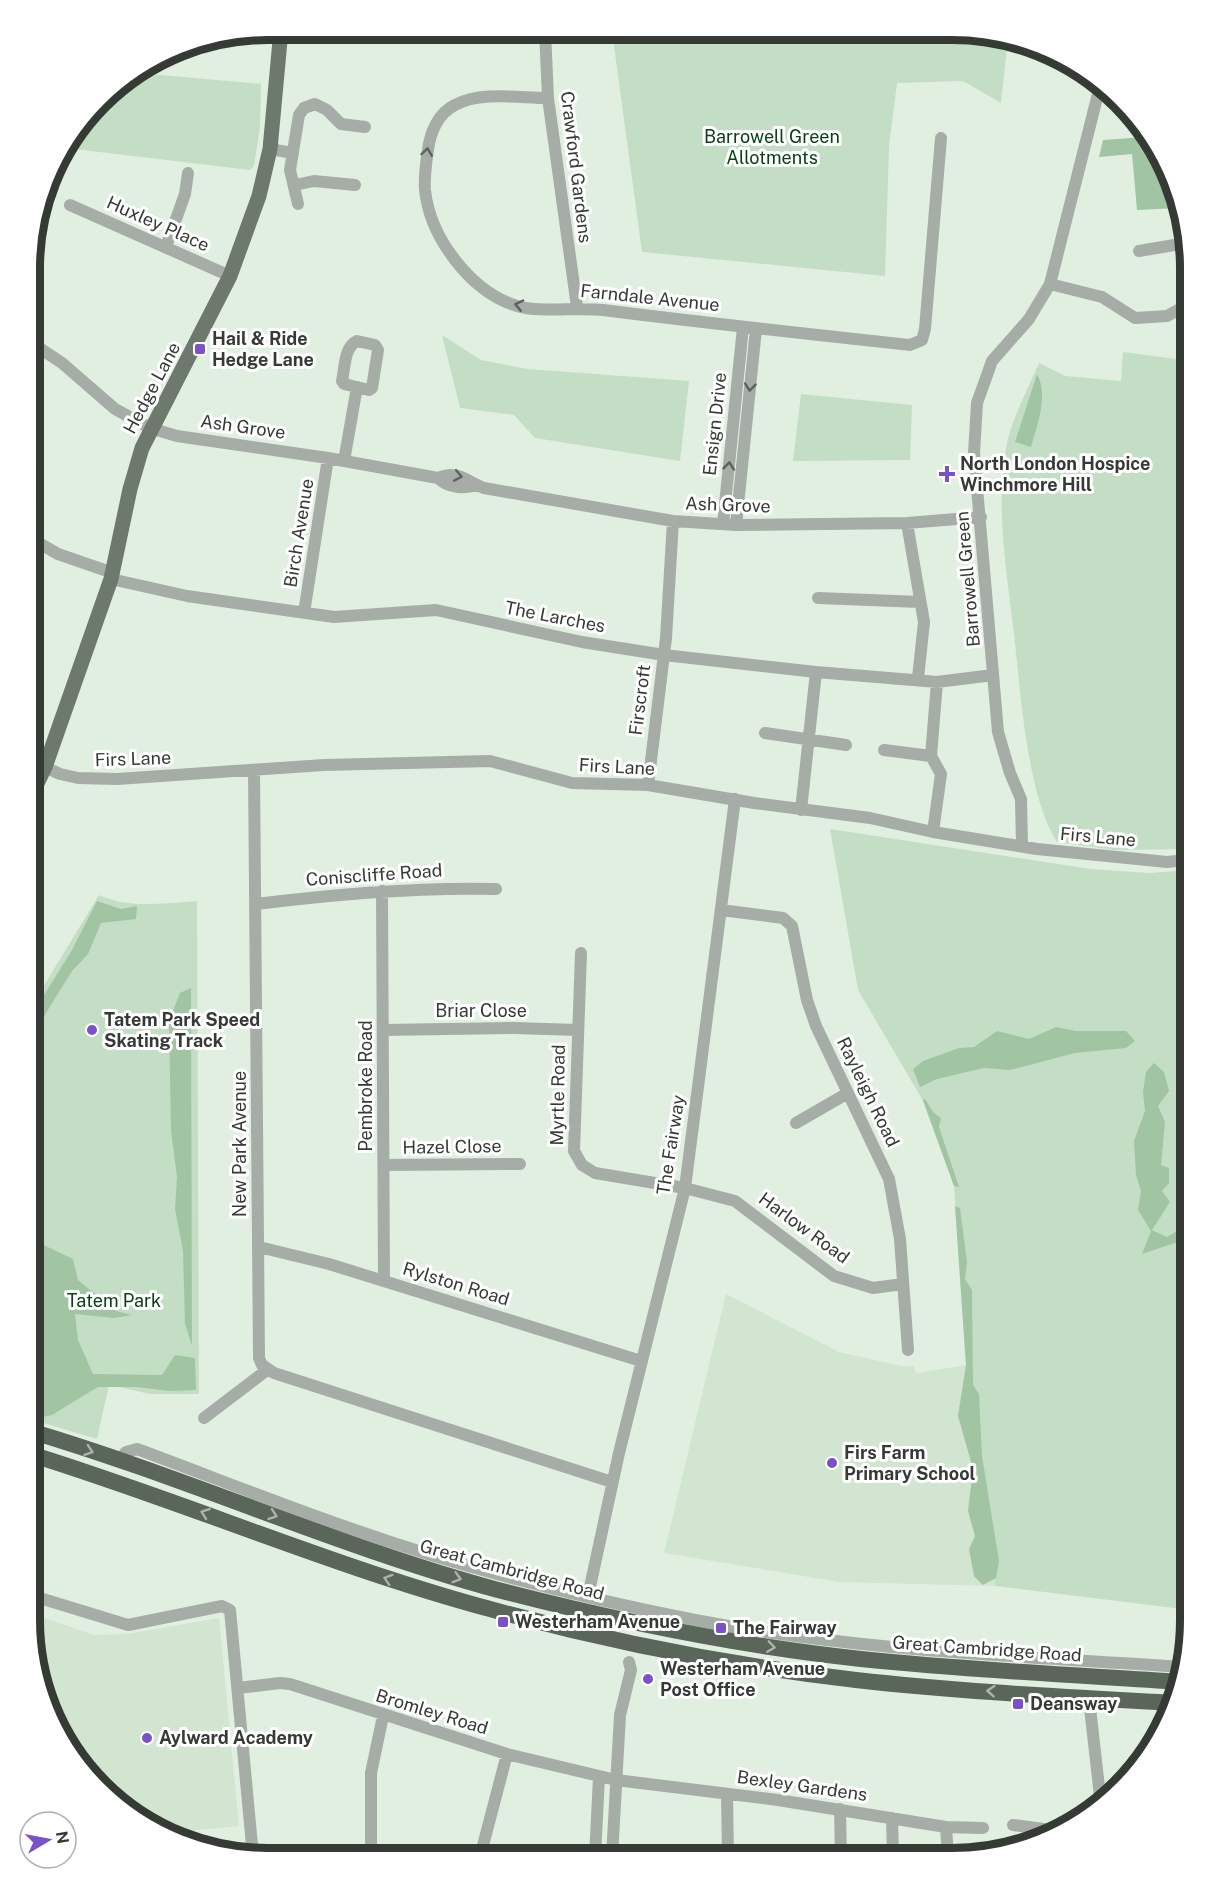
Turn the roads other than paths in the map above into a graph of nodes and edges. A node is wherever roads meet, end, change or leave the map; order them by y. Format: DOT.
graph roads {
  1 [pos="280,40"];
  2 [pos="545,40"];
  3 [pos="1098,93"];
  4 [pos="548,98"];
  5 [pos="365,127"];
  6 [pos="941,138"];
  7 [pos="270,149"];
  8 [pos="292,153"];
  9 [pos="188,173"];
  10 [pos="295,185"];
  11 [pos="355,185"];
  12 [pos="298,204"];
  13 [pos="70,205"];
  14 [pos="1179,244"];
  15 [pos="166,247"];
  16 [pos="1139,251"];
  17 [pos="230,276"];
  18 [pos="1050,284"];
  19 [pos="577,307"];
  20 [pos="1180,309"];
  21 [pos="750,328"];
  22 [pos="40,349"];
  23 [pos="357,387"];
  24 [pos="150,428"];
  25 [pos="328,458"];
  26 [pos="344,461"];
  27 [pos="981,517"];
  28 [pos="673,521"];
  29 [pos="907,523"];
  30 [pos="730,525"];
  31 [pos="40,544"];
  32 [pos="112,576"];
  33 [pos="818,598"];
  34 [pos="920,602"];
  35 [pos="304,613"];
  36 [pos="664,655"];
  37 [pos="816,672"];
  38 [pos="993,675"];
  39 [pos="918,678"];
  40 [pos="937,682"];
  41 [pos="765,733"];
  42 [pos="811,740"];
  43 [pos="846,745"];
  44 [pos="884,750"];
  45 [pos="931,756"];
  46 [pos="45,767"];
  47 [pos="254,770"];
  48 [pos="40,777"];
  49 [pos="648,785"];
  50 [pos="735,799"];
  51 [pos="801,810"];
  52 [pos="933,832"];
  53 [pos="1022,846"];
  54 [pos="1180,861"];
  55 [pos="496,889"];
  56 [pos="382,891"];
  57 [pos="256,904"];
  58 [pos="721,910"];
  59 [pos="581,953"];
  60 [pos="384,1030"];
  61 [pos="578,1030"];
  62 [pos="848,1093"];
  63 [pos="796,1123"];
  64 [pos="520,1164"];
  65 [pos="384,1166"];
  66 [pos="685,1188"];
  67 [pos="259,1247"];
  68 [pos="384,1281"];
  69 [pos="903,1284"];
  70 [pos="908,1350"];
  71 [pos="641,1361"];
  72 [pos="267,1370"];
  73 [pos="204,1418"];
  74 [pos="40,1434"];
  75 [pos="40,1457"];
  76 [pos="119,1461"];
  77 [pos="612,1482"];
  78 [pos="588,1596"];
  79 [pos="40,1598"];
  80 [pos="634,1644"];
  81 [pos="984,1663"];
  82 [pos="1175,1667"];
  83 [pos="1172,1681"];
  84 [pos="238,1688"];
  85 [pos="1089,1699"];
  86 [pos="1165,1703"];
  87 [pos="383,1716"];
  88 [pos="507,1754"];
  89 [pos="599,1777"];
  90 [pos="616,1780"];
  91 [pos="1100,1793"];
  92 [pos="727,1794"];
  93 [pos="840,1809"];
  94 [pos="892,1818"];
  95 [pos="1013,1825"];
  96 [pos="946,1827"];
  97 [pos="983,1828"];
  98 [pos="1042,1829"];
  99 [pos="252,1847"];
  100 [pos="371,1848"];
  101 [pos="482,1848"];
  102 [pos="595,1848"];
  103 [pos="612,1848"];
  104 [pos="728,1848"];
  105 [pos="841,1848"];
  106 [pos="893,1848"];
  107 [pos="947,1848"];
  1 -- 7 [label="main road, Hedge Lane"];
  2 -- 4 [label="street, Crawford Gardens"];
  3 -- 18 [label="street, Barrowell Green"];
  4 -- 19 [label="street, Crawford Gardens"];
  19 -- 4 [label="street, Farndale Avenue, one-way"];
  5 -- 8 [label="street"];
  6 -- 21 [label="street, Farndale Avenue"];
  7 -- 8 [label="street"];
  7 -- 17 [label="main road, Hedge Lane"];
  8 -- 10 [label="street"];
  9 -- 15 [label="street"];
  10 -- 11 [label="street"];
  10 -- 12 [label="street"];
  13 -- 15 [label="street, Huxley Place"];
  14 -- 16 [label="street"];
  15 -- 17 [label="street, Huxley Place"];
  17 -- 24 [label="main road, Hedge Lane"];
  18 -- 20 [label="street"];
  18 -- 27 [label="street, Barrowell Green"];
  19 -- 21 [label="street, Farndale Avenue"];
  21 -- 30 [label="street, Ensign Drive"];
  22 -- 24 [label="street, Ash Grove"];
  23 -- 26 [label="street"];
  24 -- 25 [label="street, Ash Grove"];
  24 -- 32 [label="main road, Hedge Lane"];
  25 -- 26 [label="street, Ash Grove"];
  25 -- 35 [label="street, Birch Avenue"];
  26 -- 28 [label="street, Ash Grove"];
  27 -- 29 [label="street, Ash Grove"];
  27 -- 38 [label="street, Barrowell Green"];
  28 -- 30 [label="street, Ash Grove"];
  28 -- 36 [label="street, Firscroft"];
  29 -- 30 [label="street, Ash Grove"];
  29 -- 34 [label="street"];
  31 -- 32 [label="street, The Larches"];
  32 -- 35 [label="street, The Larches"];
  32 -- 46 [label="main road, Hedge Lane"];
  33 -- 34 [label="street"];
  34 -- 39 [label="street"];
  35 -- 36 [label="street, The Larches"];
  36 -- 37 [label="street, The Larches"];
  36 -- 49 [label="street, Firscroft"];
  37 -- 39 [label="street, The Larches"];
  37 -- 42 [label="street"];
  38 -- 40 [label="street, The Larches"];
  38 -- 53 [label="street, Barrowell Green"];
  39 -- 40 [label="street, The Larches"];
  40 -- 45 [label="street"];
  41 -- 42 [label="street"];
  42 -- 43 [label="street"];
  42 -- 51 [label="street"];
  44 -- 45 [label="street"];
  45 -- 52 [label="street"];
  46 -- 47 [label="street, Firs Lane"];
  46 -- 48 [label="main road, Hedge Lane"];
  47 -- 49 [label="street, Firs Lane"];
  47 -- 57 [label="street, New Park Avenue"];
  49 -- 50 [label="street, Firs Lane"];
  50 -- 51 [label="street, Firs Lane"];
  50 -- 58 [label="street, The Fairway"];
  51 -- 52 [label="street, Firs Lane"];
  52 -- 53 [label="street, Firs Lane"];
  53 -- 54 [label="street, Firs Lane"];
  55 -- 56 [label="street, Coniscliffe Road"];
  56 -- 57 [label="street, Coniscliffe Road"];
  56 -- 60 [label="street, Pembroke Road"];
  57 -- 67 [label="street, New Park Avenue"];
  58 -- 62 [label="street, Rayleigh Road"];
  58 -- 66 [label="street, The Fairway"];
  59 -- 61 [label="street, Myrtle Road"];
  60 -- 61 [label="street, Briar Close"];
  60 -- 65 [label="street, Pembroke Road"];
  61 -- 66 [label="street, Myrtle Road"];
  62 -- 63 [label="street"];
  62 -- 69 [label="street, Rayleigh Road"];
  64 -- 65 [label="street, Hazel Close"];
  65 -- 68 [label="street, Pembroke Road"];
  66 -- 69 [label="street, Harlow Road"];
  66 -- 71 [label="street, The Fairway"];
  67 -- 68 [label="street, Rylston Road"];
  67 -- 72 [label="street, New Park Avenue"];
  68 -- 71 [label="street, Rylston Road"];
  69 -- 70 [label="street, Rayleigh Road"];
  71 -- 77 [label="street, The Fairway"];
  72 -- 73 [label="street"];
  72 -- 77 [label="street"];
  74 -- 76 [label="highway, Great Cambridge Road, one-way"];
  80 -- 75 [label="highway, one-way"];
  76 -- 78 [label="street"];
  76 -- 81 [label="highway, Great Cambridge Road, one-way"];
  77 -- 78 [label="street, The Fairway"];
  78 -- 81 [label="street"];
  79 -- 84 [label="street"];
  85 -- 80 [label="highway, one-way"];
  80 -- 90 [label="street"];
  81 -- 82 [label="street"];
  81 -- 83 [label="highway, Great Cambridge Road"];
  84 -- 87 [label="street, Bromley Road"];
  84 -- 99 [label="street"];
  85 -- 86 [label="highway"];
  85 -- 91 [label="street"];
  87 -- 88 [label="street, Bromley Road"];
  87 -- 100 [label="street"];
  88 -- 89 [label="street, Bromley Road"];
  88 -- 101 [label="street"];
  89 -- 90 [label="street, Bromley Road"];
  89 -- 102 [label="street"];
  90 -- 92 [label="street, Bexley Gardens"];
  90 -- 103 [label="street"];
  92 -- 93 [label="street, Bexley Gardens"];
  92 -- 104 [label="street"];
  93 -- 94 [label="street, Bexley Gardens"];
  93 -- 105 [label="street"];
  94 -- 96 [label="street, Bexley Gardens"];
  94 -- 106 [label="street"];
  95 -- 98 [label="street"];
  96 -- 97 [label="street, Bexley Gardens"];
  96 -- 107 [label="street"];
}
